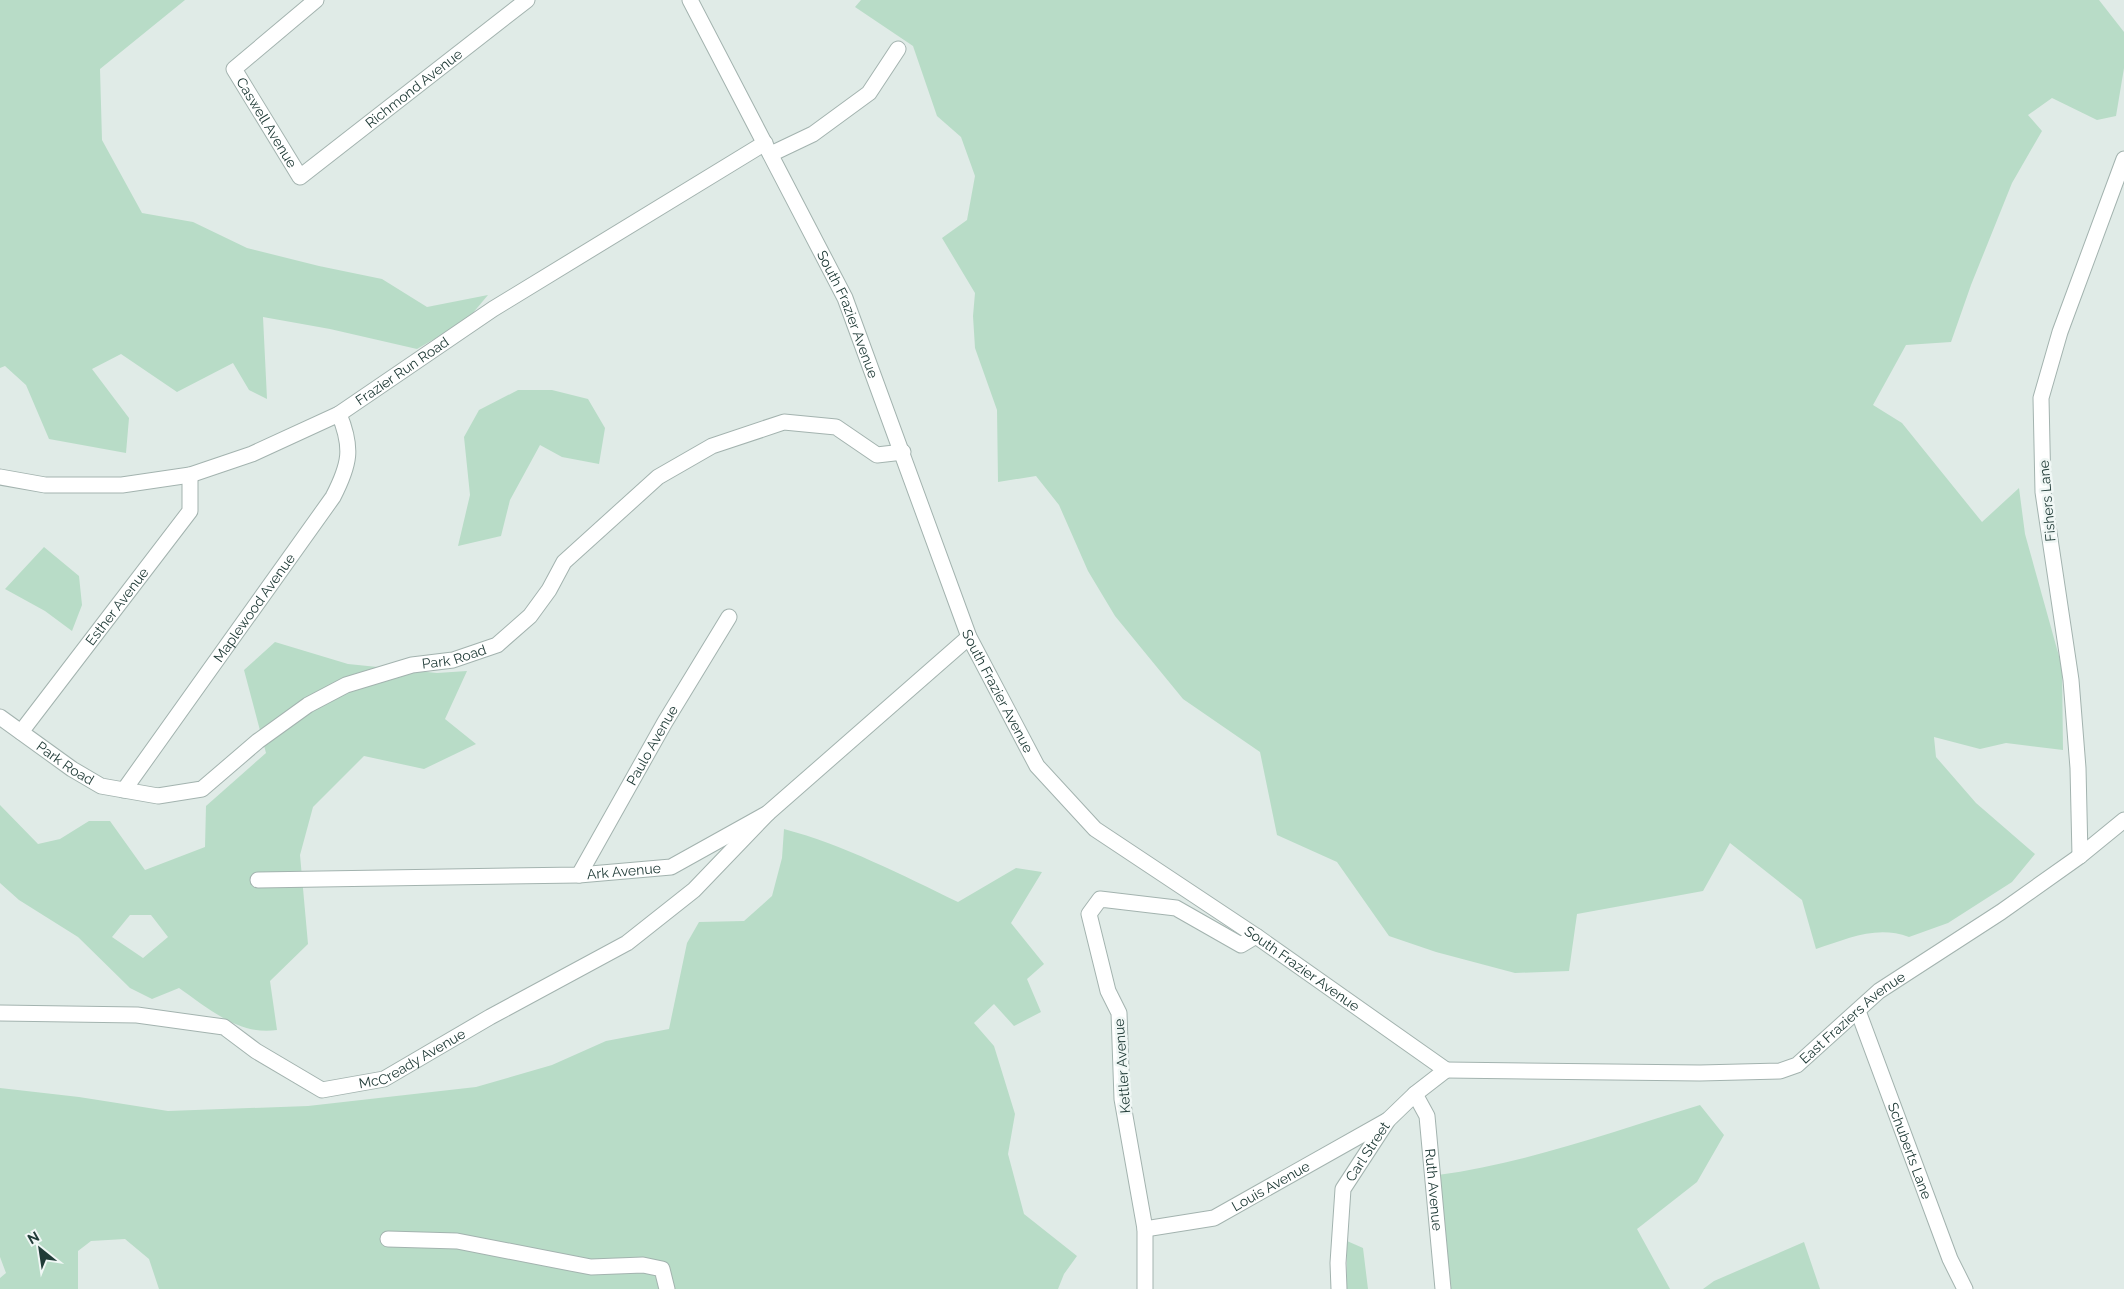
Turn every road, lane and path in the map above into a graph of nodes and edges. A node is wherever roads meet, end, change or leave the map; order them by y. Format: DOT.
graph roads {
  1 [pos="316,0"];
  2 [pos="527,0"];
  3 [pos="690,0"];
  4 [pos="898,50"];
  5 [pos="768,149"];
  6 [pos="2124,159"];
  7 [pos="300,177"];
  8 [pos="339,414"];
  9 [pos="903,452"];
  10 [pos="190,475"];
  11 [pos="0,477"];
  12 [pos="729,617"];
  13 [pos="969,637"];
  14 [pos="0,717"];
  15 [pos="21,732"];
  16 [pos="124,790"];
  17 [pos="768,813"];
  18 [pos="2124,820"];
  19 [pos="2080,856"];
  20 [pos="579,875"];
  21 [pos="258,880"];
  22 [pos="1256,936"];
  23 [pos="1858,1011"];
  24 [pos="0,1013"];
  25 [pos="1446,1070"];
  26 [pos="1415,1094"];
  27 [pos="1388,1120"];
  28 [pos="1145,1229"];
  29 [pos="388,1239"];
  30 [pos="667,1289"];
  31 [pos="1145,1289"];
  32 [pos="1339,1289"];
  33 [pos="1443,1289"];
  34 [pos="1965,1289"];
  1 -- 7 [label="street, Caswell Avenue"];
  2 -- 7 [label="street, Richmond Avenue"];
  3 -- 5 [label="street, South Frazier Avenue"];
  4 -- 5 [label="street, Frazier Run Road"];
  5 -- 8 [label="street, Frazier Run Road"];
  5 -- 9 [label="street, South Frazier Avenue"];
  6 -- 19 [label="street, Fishers Lane"];
  8 -- 10 [label="street, Frazier Run Road"];
  8 -- 16 [label="street, Maplewood Avenue"];
  9 -- 13 [label="street, South Frazier Avenue"];
  9 -- 16 [label="street, Park Road"];
  10 -- 11 [label="street, Frazier Run Road"];
  10 -- 15 [label="street, Esther Avenue"];
  12 -- 20 [label="street, Paulo Avenue"];
  13 -- 17 [label="street, Ark Avenue"];
  13 -- 22 [label="street, South Frazier Avenue"];
  14 -- 15 [label="street, Park Road"];
  15 -- 16 [label="street, Park Road"];
  17 -- 20 [label="street, Ark Avenue"];
  17 -- 24 [label="street, McCready Avenue"];
  18 -- 19 [label="street, East Fraziers Avenue"];
  19 -- 23 [label="street, East Fraziers Avenue"];
  20 -- 21 [label="street, Ark Avenue"];
  22 -- 25 [label="street, South Frazier Avenue"];
  22 -- 28 [label="street, Kettler Avenue"];
  23 -- 25 [label="street, East Fraziers Avenue"];
  23 -- 34 [label="street, Schuberts Lane"];
  25 -- 26 [label="street, Carl Street"];
  26 -- 27 [label="street, Carl Street"];
  26 -- 33 [label="street, Ruth Avenue"];
  27 -- 28 [label="street, Louis Avenue"];
  27 -- 32 [label="street, Carl Street"];
  28 -- 31 [label="street, Kettler Avenue"];
  29 -- 30 [label="street"];
}
